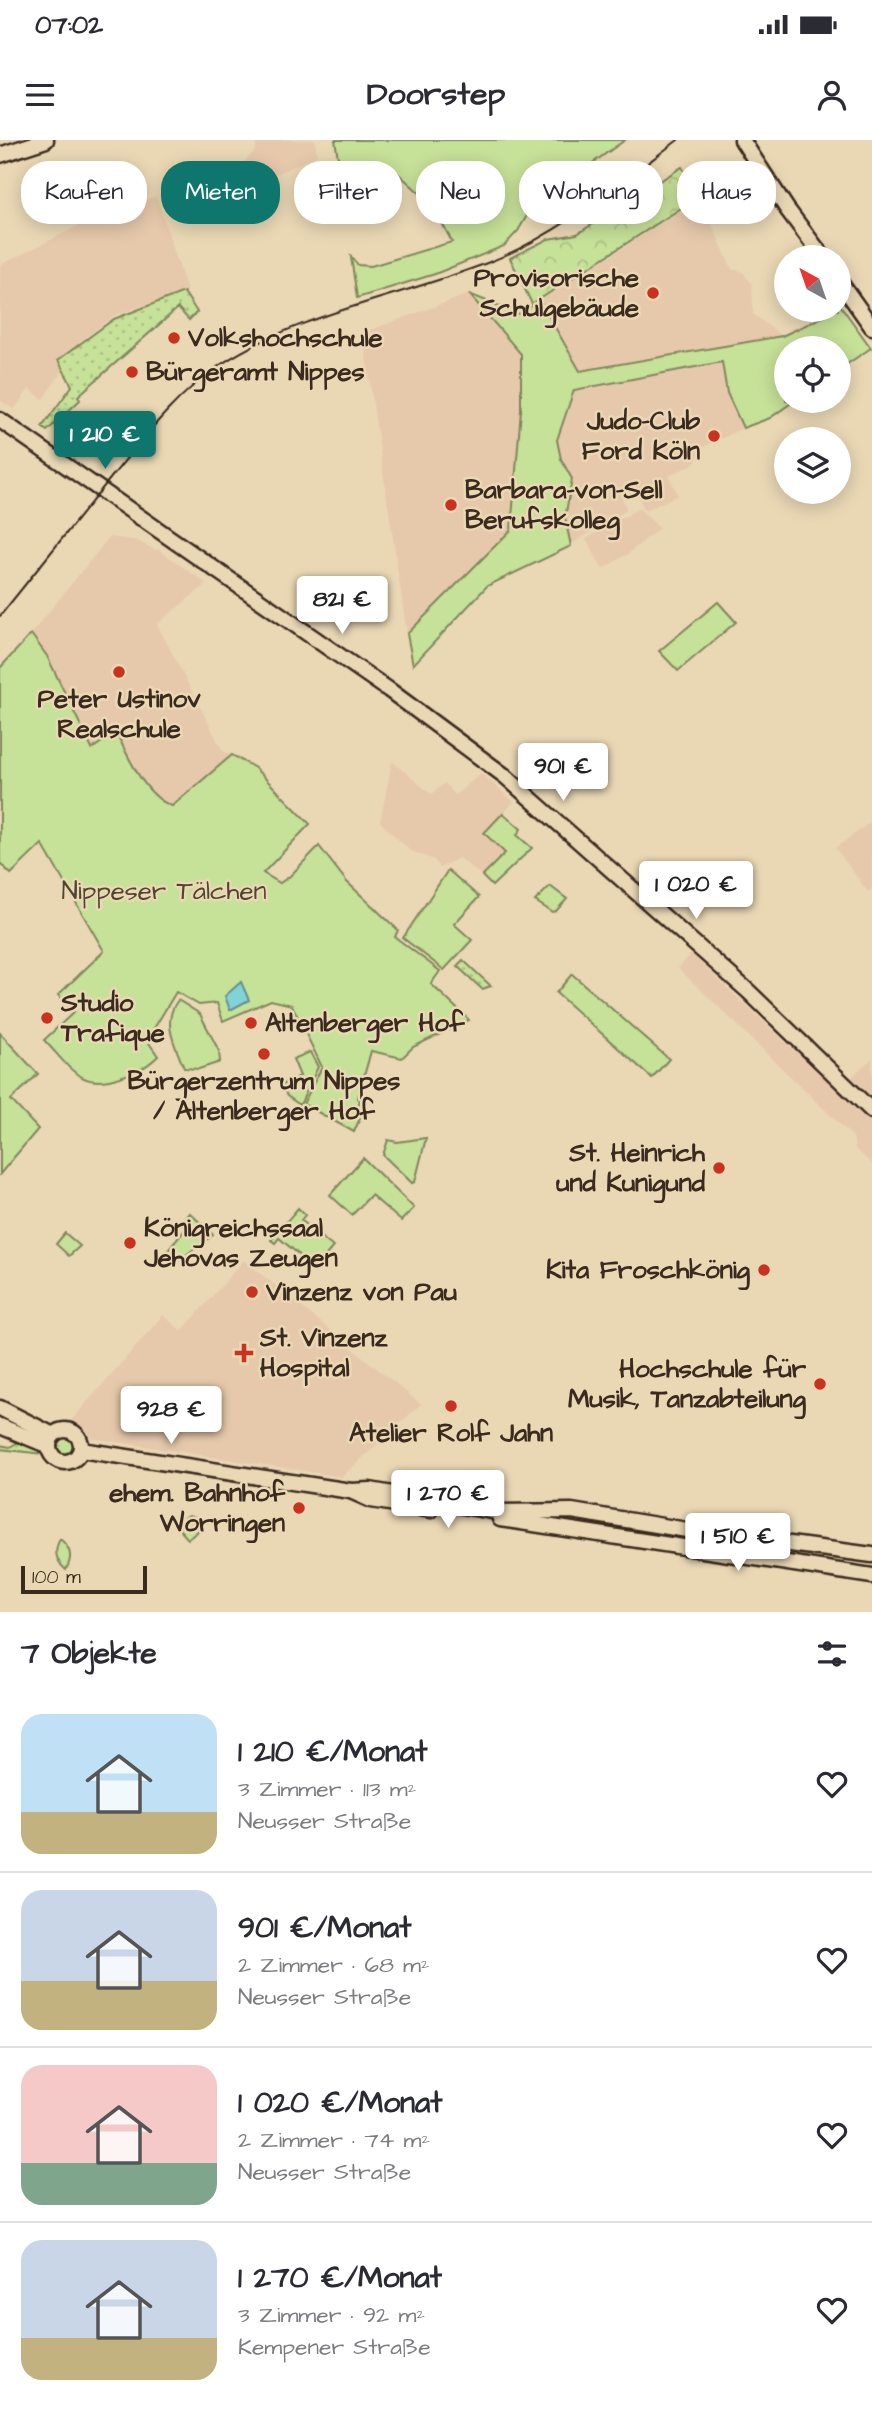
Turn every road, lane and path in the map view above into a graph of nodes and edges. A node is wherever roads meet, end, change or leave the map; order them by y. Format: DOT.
graph roads {
  1 [pos="46,140"];
  2 [pos="742,140"];
  3 [pos="0,155"];
  4 [pos="814,245"];
  5 [pos="851,297"];
  6 [pos="872,327"];
  7 [pos="0,420"];
  8 [pos="872,1111"];
  9 [pos="0,1408"];
  10 [pos="1,1426"];
  11 [pos="51,1441"];
  12 [pos="81,1450"];
  13 [pos="351,1491"];
  14 [pos="872,1555"];
  15 [pos="872,1576"];
  1 -- 3 [label="main road"];
  2 -- 4 [label="main road"];
  5 -- 6 [label="main road"];
  7 -- 8 [label="main road"];
  9 -- 11 [label="main road"];
  10 -- 11 [label="main road"];
  11 -- 12 [label="main road"];
  11 -- 12 [label="main road"];
  12 -- 13 [label="main road"];
  13 -- 14 [label="main road"];
  13 -- 15 [label="main road"];
}
